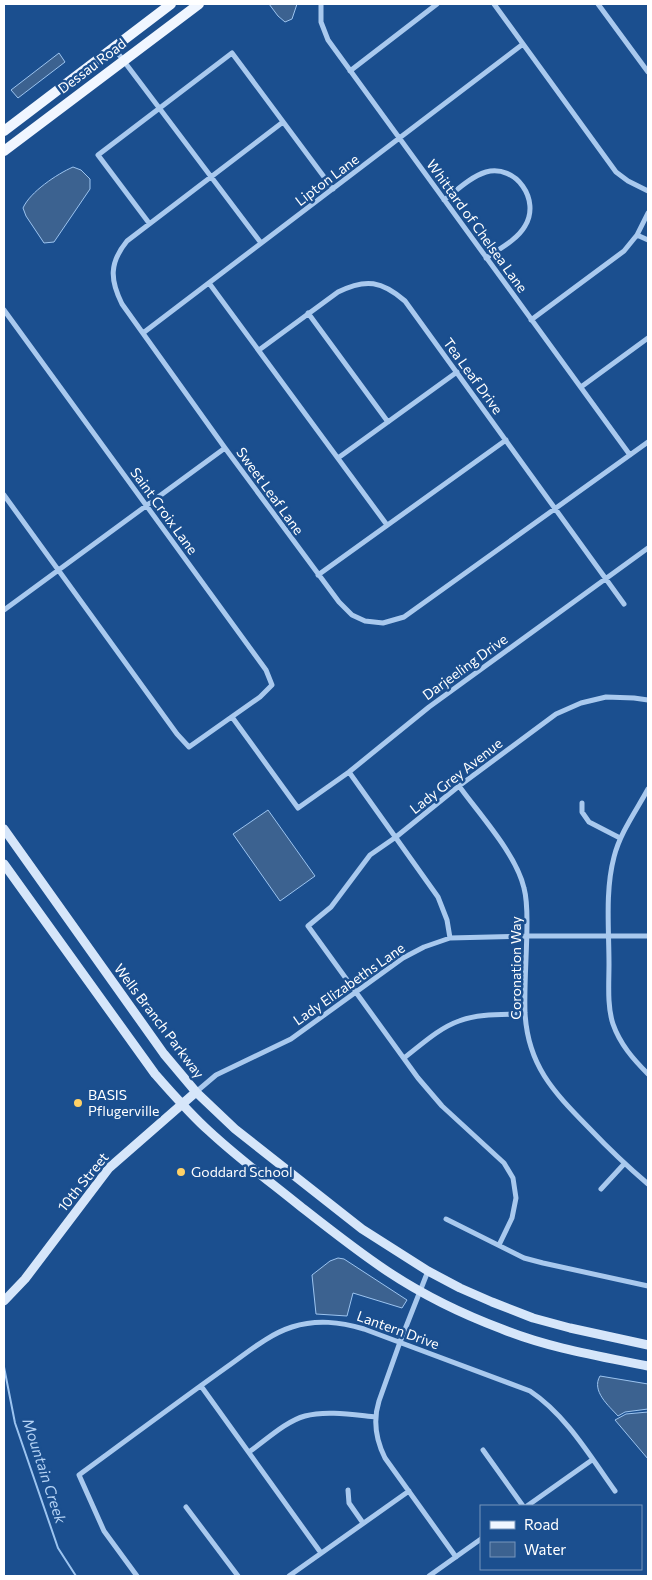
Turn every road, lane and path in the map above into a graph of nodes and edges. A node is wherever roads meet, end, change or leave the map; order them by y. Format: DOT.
graph roads {
  1 [pos="170,4"];
  2 [pos="199,4"];
  3 [pos="321,4"];
  4 [pos="437,4"];
  5 [pos="494,4"];
  6 [pos="598,4"];
  7 [pos="523,44"];
  8 [pos="114,47"];
  9 [pos="124,59"];
  10 [pos="350,71"];
  11 [pos="648,72"];
  12 [pos="160,108"];
  13 [pos="283,122"];
  14 [pos="4,131"];
  15 [pos="399,139"];
  16 [pos="4,151"];
  17 [pos="211,176"];
  18 [pos="333,189"];
  19 [pos="648,192"];
  20 [pos="444,200"];
  21 [pos="648,213"];
  22 [pos="149,223"];
  23 [pos="638,235"];
  24 [pos="648,240"];
  25 [pos="261,244"];
  26 [pos="486,258"];
  27 [pos="209,283"];
  28 [pos="4,310"];
  29 [pos="308,313"];
  30 [pos="531,320"];
  31 [pos="143,333"];
  32 [pos="648,338"];
  33 [pos="259,350"];
  34 [pos="457,372"];
  35 [pos="581,387"];
  36 [pos="388,422"];
  37 [pos="506,440"];
  38 [pos="648,442"];
  39 [pos="225,448"];
  40 [pos="630,455"];
  41 [pos="338,458"];
  42 [pos="4,495"];
  43 [pos="146,506"];
  44 [pos="556,509"];
  45 [pos="387,525"];
  46 [pos="648,548"];
  47 [pos="59,570"];
  48 [pos="318,575"];
  49 [pos="606,578"];
  50 [pos="624,604"];
  51 [pos="4,610"];
  52 [pos="648,700"];
  53 [pos="232,717"];
  54 [pos="349,772"];
  55 [pos="459,786"];
  56 [pos="648,789"];
  57 [pos="582,803"];
  58 [pos="4,829"];
  59 [pos="396,837"];
  60 [pos="620,838"];
  61 [pos="4,864"];
  62 [pos="527,936"];
  63 [pos="609,936"];
  64 [pos="648,936"];
  65 [pos="450,938"];
  66 [pos="356,991"];
  67 [pos="525,1014"];
  68 [pos="404,1058"];
  69 [pos="648,1074"];
  70 [pos="196,1092"];
  71 [pos="182,1104"];
  72 [pos="624,1164"];
  73 [pos="648,1184"];
  74 [pos="601,1189"];
  75 [pos="446,1219"];
  76 [pos="499,1245"];
  77 [pos="428,1271"];
  78 [pos="648,1286"];
  79 [pos="419,1290"];
  80 [pos="4,1301"];
  81 [pos="400,1342"];
  82 [pos="648,1345"];
  83 [pos="648,1366"];
  84 [pos="201,1386"];
  85 [pos="376,1416"];
  86 [pos="483,1450"];
  87 [pos="249,1452"];
  88 [pos="592,1460"];
  89 [pos="348,1490"];
  90 [pos="409,1491"];
  91 [pos="615,1491"];
  92 [pos="522,1505"];
  93 [pos="528,1505"];
  94 [pos="186,1507"];
  95 [pos="363,1524"];
  96 [pos="480,1540"];
  97 [pos="321,1553"];
  98 [pos="456,1556"];
  99 [pos="136,1576"];
  100 [pos="238,1576"];
  101 [pos="289,1576"];
  102 [pos="429,1576"];
  1 -- 8 [label="main road, Dessau Road"];
  2 -- 9 [label="main road, Dessau Road"];
  3 -- 10 [label="street, Whittard of Chelsea Lane"];
  4 -- 10 [label="street"];
  5 -- 7 [label="street"];
  6 -- 11 [label="street"];
  7 -- 15 [label="street, Lipton Lane"];
  7 -- 19 [label="street"];
  8 -- 9 [label="street"];
  8 -- 14 [label="main road, Dessau Road"];
  9 -- 12 [label="street"];
  9 -- 16 [label="main road, Dessau Road"];
  10 -- 15 [label="street, Whittard of Chelsea Lane"];
  12 -- 13 [label="street"];
  12 -- 17 [label="street"];
  12 -- 22 [label="street"];
  13 -- 17 [label="street, Sweet Leaf Lane"];
  13 -- 18 [label="street"];
  15 -- 18 [label="street, Lipton Lane"];
  15 -- 20 [label="street, Whittard of Chelsea Lane"];
  17 -- 22 [label="street, Sweet Leaf Lane"];
  17 -- 25 [label="street"];
  18 -- 25 [label="street, Lipton Lane"];
  20 -- 26 [label="street, Whittard of Chelsea Lane"];
  20 -- 26 [label="street"];
  21 -- 23 [label="street"];
  22 -- 31 [label="street, Sweet Leaf Lane"];
  23 -- 24 [label="street"];
  23 -- 30 [label="street"];
  25 -- 27 [label="street, Lipton Lane"];
  26 -- 30 [label="street, Whittard of Chelsea Lane"];
  27 -- 31 [label="street, Lipton Lane"];
  27 -- 33 [label="street"];
  28 -- 43 [label="street, Saint Croix Lane"];
  29 -- 33 [label="street, Tea Leaf Drive"];
  29 -- 34 [label="street, Tea Leaf Drive"];
  29 -- 36 [label="street"];
  30 -- 35 [label="street, Whittard of Chelsea Lane"];
  31 -- 39 [label="street, Sweet Leaf Lane"];
  32 -- 35 [label="street"];
  33 -- 41 [label="street"];
  34 -- 36 [label="street"];
  34 -- 37 [label="street, Tea Leaf Drive"];
  35 -- 40 [label="street, Whittard of Chelsea Lane"];
  36 -- 41 [label="street"];
  37 -- 44 [label="street, Tea Leaf Drive"];
  37 -- 45 [label="street"];
  38 -- 40 [label="street, Sweet Leaf Lane"];
  39 -- 43 [label="street"];
  39 -- 48 [label="street, Sweet Leaf Lane"];
  40 -- 44 [label="street, Sweet Leaf Lane"];
  41 -- 45 [label="street"];
  42 -- 47 [label="street"];
  43 -- 47 [label="street"];
  43 -- 53 [label="street, Saint Croix Lane"];
  44 -- 48 [label="street, Sweet Leaf Lane"];
  44 -- 49 [label="street, Tea Leaf Drive"];
  45 -- 48 [label="street"];
  46 -- 49 [label="street, Darjeeling Drive"];
  47 -- 51 [label="street"];
  47 -- 53 [label="street"];
  49 -- 50 [label="street, Tea Leaf Drive"];
  49 -- 54 [label="street, Darjeeling Drive"];
  52 -- 55 [label="street, Lady Grey Avenue"];
  53 -- 54 [label="street, Darjeeling Drive"];
  54 -- 59 [label="street"];
  55 -- 59 [label="street, Lady Grey Avenue"];
  55 -- 62 [label="street, Coronation Way"];
  56 -- 60 [label="street"];
  57 -- 60 [label="street"];
  58 -- 70 [label="main road, Wells Branch Parkway"];
  59 -- 65 [label="street"];
  59 -- 66 [label="street, Lady Grey Avenue"];
  60 -- 63 [label="street"];
  61 -- 71 [label="main road"];
  62 -- 63 [label="street, Lady Elizabeths Lane"];
  62 -- 65 [label="street, Lady Elizabeths Lane"];
  62 -- 67 [label="street, Coronation Way"];
  63 -- 64 [label="street, Lady Elizabeths Lane"];
  63 -- 69 [label="street"];
  65 -- 66 [label="street, Lady Elizabeths Lane"];
  66 -- 68 [label="street"];
  66 -- 70 [label="street, Lady Elizabeths Lane"];
  67 -- 68 [label="street"];
  67 -- 72 [label="street, Coronation Way"];
  68 -- 76 [label="street"];
  70 -- 71 [label="main road, 10th Street"];
  70 -- 77 [label="main road, Wells Branch Parkway"];
  71 -- 79 [label="main road"];
  71 -- 80 [label="main road, 10th Street"];
  72 -- 73 [label="street, Coronation Way"];
  72 -- 74 [label="street"];
  75 -- 76 [label="street"];
  76 -- 78 [label="street"];
  77 -- 79 [label="street"];
  77 -- 82 [label="main road, Wells Branch Parkway"];
  79 -- 81 [label="street"];
  79 -- 83 [label="main road"];
  81 -- 84 [label="street, Lantern Drive"];
  81 -- 85 [label="street"];
  81 -- 88 [label="street, Lantern Drive"];
  84 -- 87 [label="street"];
  84 -- 99 [label="street, Lantern Drive"];
  85 -- 87 [label="street"];
  85 -- 90 [label="street"];
  86 -- 92 [label="street"];
  87 -- 97 [label="street"];
  88 -- 91 [label="street, Lantern Drive"];
  88 -- 93 [label="street"];
  89 -- 95 [label="street"];
  90 -- 95 [label="street"];
  90 -- 98 [label="street"];
  94 -- 100 [label="street"];
  95 -- 97 [label="street"];
  96 -- 98 [label="street"];
  97 -- 101 [label="street"];
  98 -- 102 [label="street"];
}
